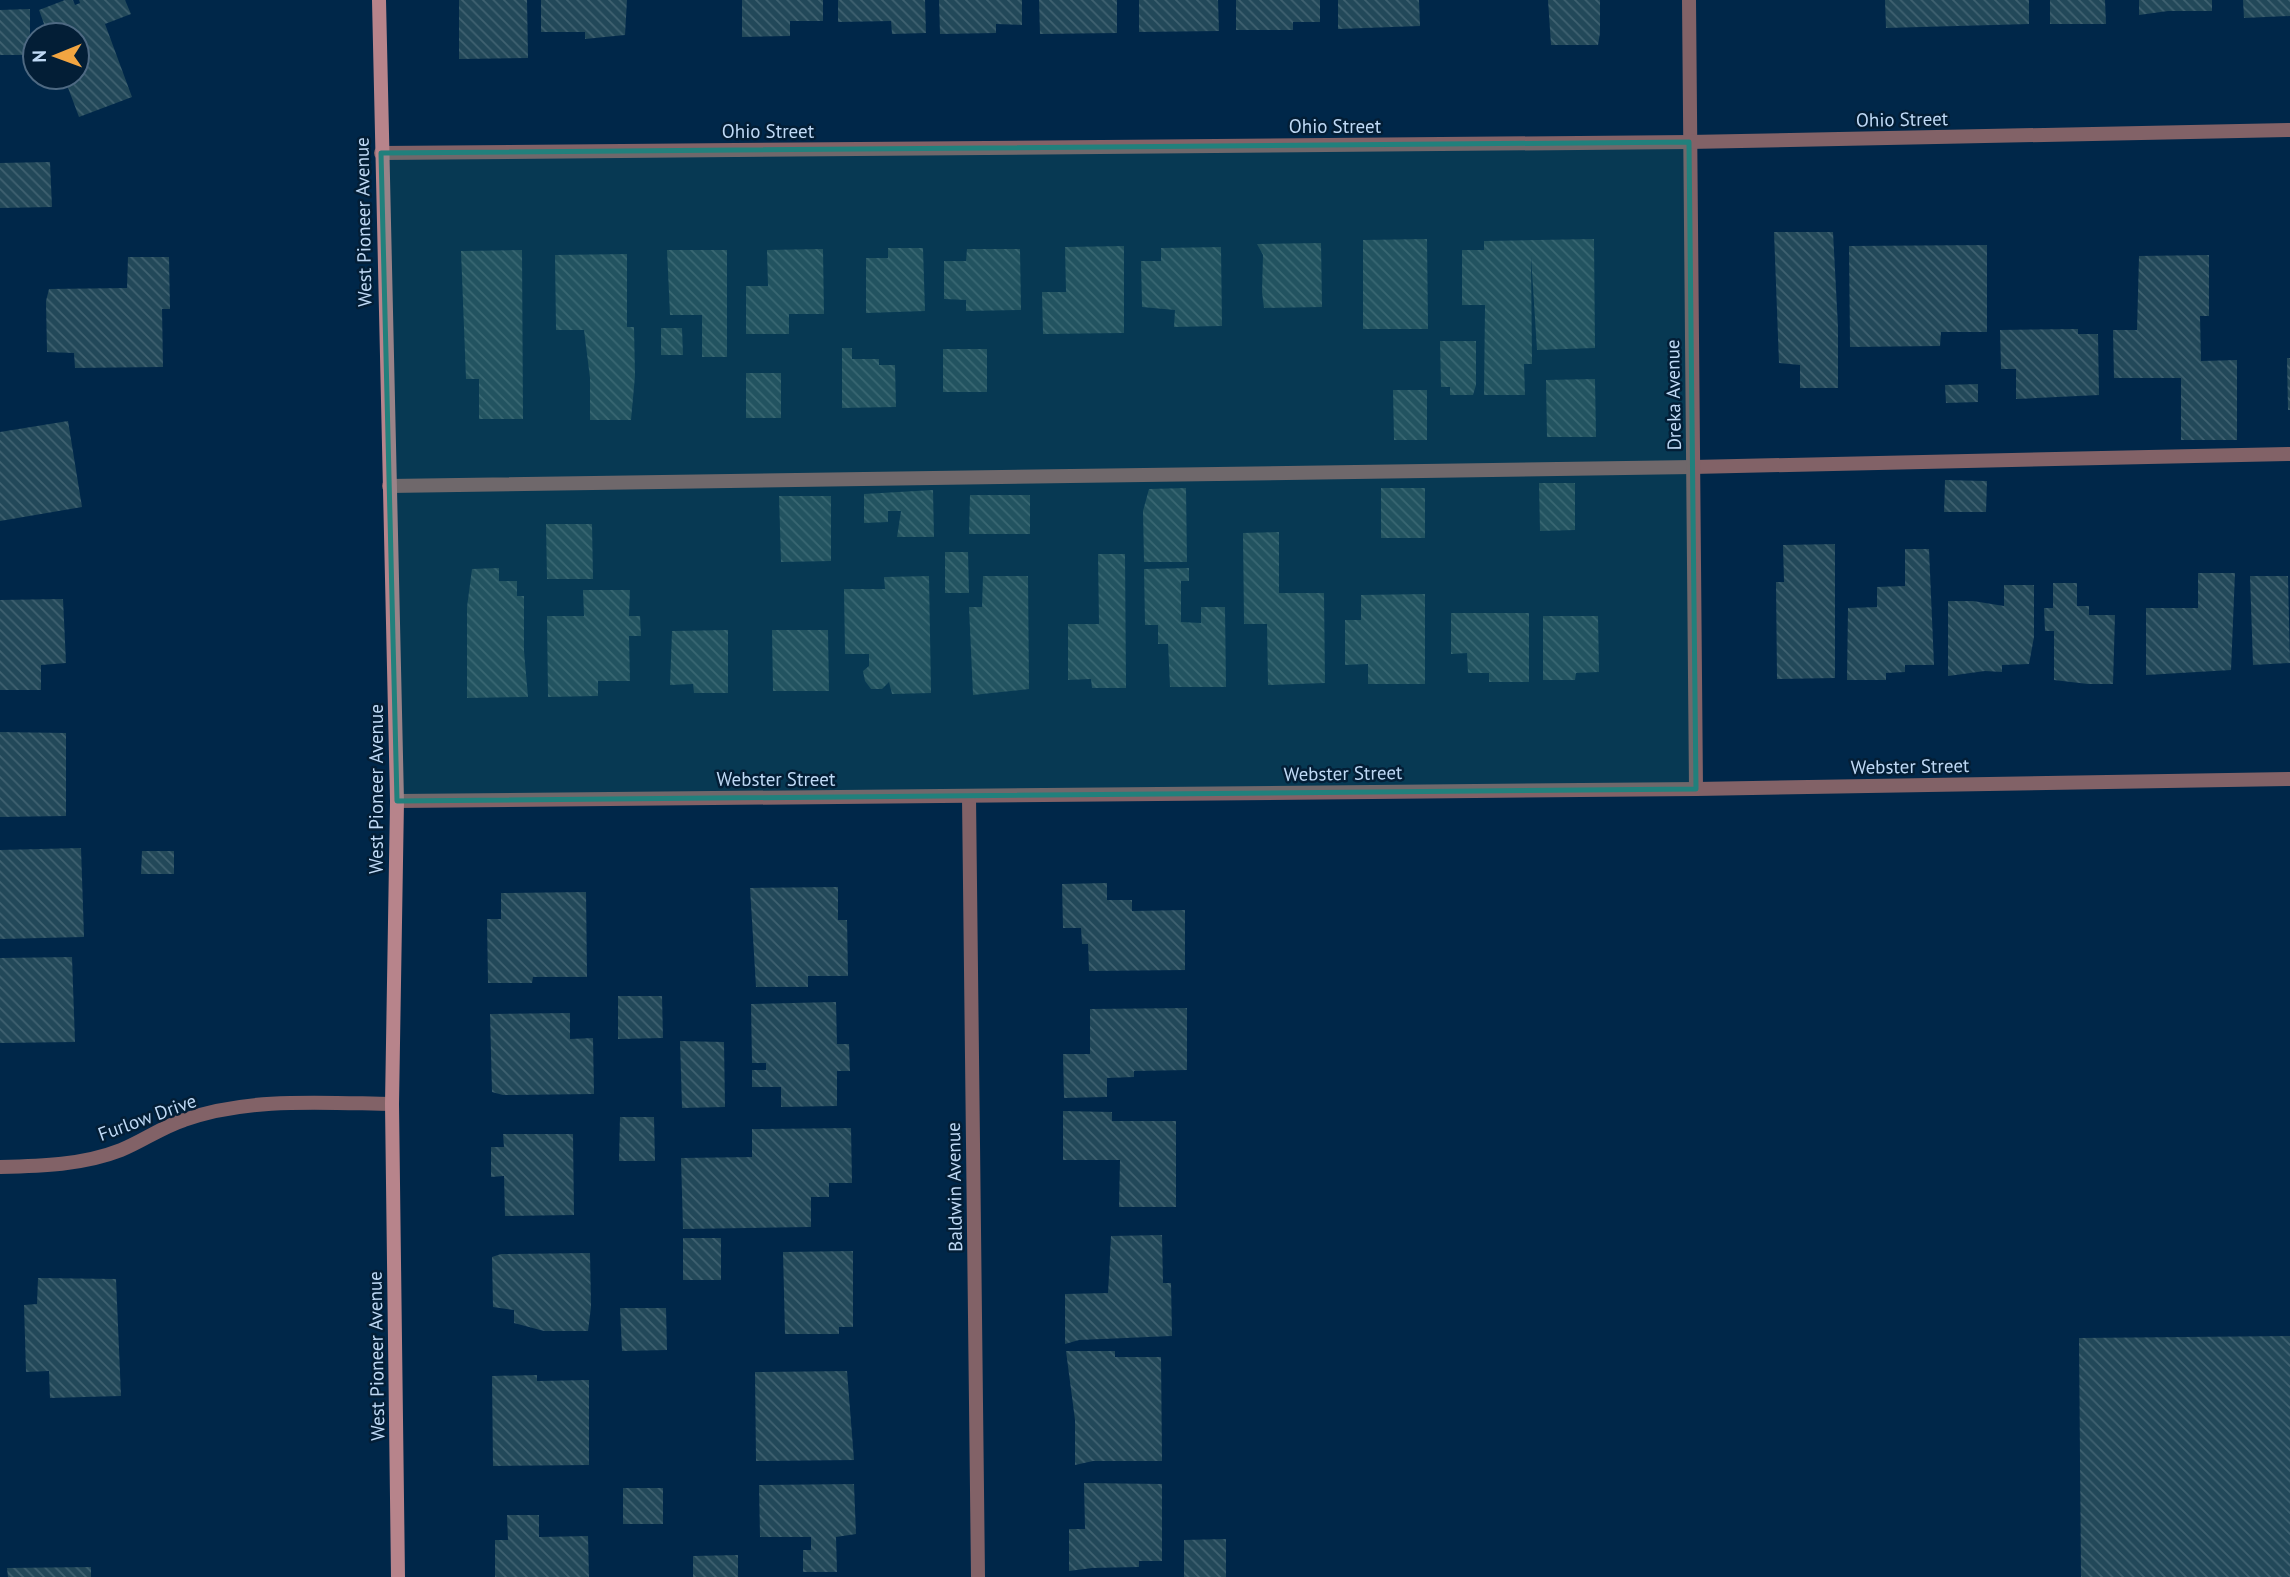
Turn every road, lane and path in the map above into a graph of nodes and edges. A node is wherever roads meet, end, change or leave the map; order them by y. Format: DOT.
graph roads {
  1 [pos="379,0"];
  2 [pos="1689,0"];
  3 [pos="2290,130"];
  4 [pos="1689,142"];
  5 [pos="381,153"];
  6 [pos="2290,454"];
  7 [pos="1693,467"];
  8 [pos="389,486"];
  9 [pos="2290,779"];
  10 [pos="1696,789"];
  11 [pos="969,797"];
  12 [pos="397,801"];
  13 [pos="391,1104"];
  14 [pos="0,1167"];
  15 [pos="398,1577"];
  16 [pos="978,1577"];
  1 -- 5 [label="street, West Pioneer Avenue"];
  2 -- 4 [label="street, Dreka Avenue"];
  3 -- 4 [label="street, Ohio Street"];
  4 -- 5 [label="street, Ohio Street"];
  4 -- 7 [label="street, Dreka Avenue"];
  5 -- 8 [label="street, West Pioneer Avenue"];
  6 -- 7 [label="street"];
  7 -- 8 [label="street"];
  7 -- 10 [label="street, Dreka Avenue"];
  8 -- 12 [label="street, West Pioneer Avenue"];
  9 -- 10 [label="street, Webster Street"];
  10 -- 11 [label="street, Webster Street"];
  11 -- 12 [label="street, Webster Street"];
  11 -- 16 [label="street, Baldwin Avenue"];
  12 -- 13 [label="street, West Pioneer Avenue"];
  13 -- 14 [label="street, Furlow Drive"];
  13 -- 15 [label="street, West Pioneer Avenue"];
}
